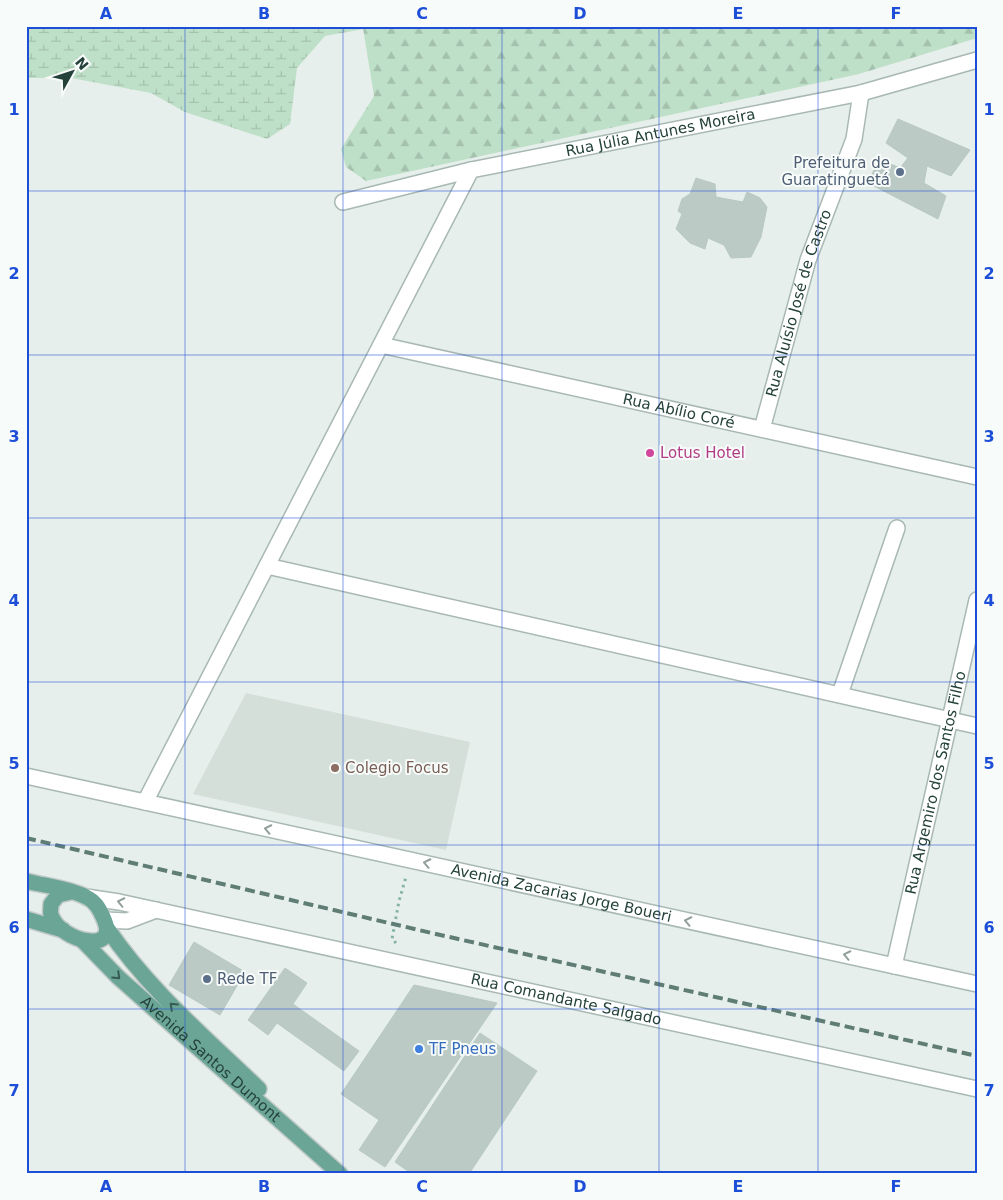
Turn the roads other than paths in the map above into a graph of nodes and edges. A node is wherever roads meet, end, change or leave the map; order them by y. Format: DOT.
graph roads {
  1 [pos="977,60"];
  2 [pos="862,93"];
  3 [pos="470,170"];
  4 [pos="343,202"];
  5 [pos="381,344"];
  6 [pos="762,429"];
  7 [pos="977,477"];
  8 [pos="897,528"];
  9 [pos="267,566"];
  10 [pos="977,600"];
  11 [pos="840,694"];
  12 [pos="950,720"];
  13 [pos="977,726"];
  14 [pos="26,776"];
  15 [pos="146,802"];
  16 [pos="26,881"];
  17 [pos="79,894"];
  18 [pos="156,910"];
  19 [pos="26,919"];
  20 [pos="106,924"];
  21 [pos="64,930"];
  22 [pos="83,941"];
  23 [pos="894,966"];
  24 [pos="977,984"];
  25 [pos="977,1089"];
  26 [pos="340,1174"];
  27 [pos="346,1174"];
  1 -- 2 [label="street, Rua Júlia Antunes Moreira"];
  2 -- 3 [label="street, Rua Júlia Antunes Moreira"];
  2 -- 6 [label="street, Rua Aluísio José de Castro"];
  3 -- 4 [label="street, Rua Júlia Antunes Moreira"];
  3 -- 5 [label="street"];
  5 -- 6 [label="street, Rua Abílio Coré"];
  5 -- 9 [label="street"];
  6 -- 7 [label="street, Rua Abílio Coré"];
  8 -- 11 [label="street"];
  9 -- 11 [label="street"];
  9 -- 15 [label="street"];
  10 -- 12 [label="street, Rua Argemiro dos Santos Filho"];
  11 -- 12 [label="street"];
  12 -- 13 [label="street"];
  12 -- 23 [label="street, Rua Argemiro dos Santos Filho"];
  14 -- 15 [label="street, Avenida Zacarias Jorge Boueri"];
  23 -- 15 [label="street, Avenida Zacarias Jorge Boueri, one-way"];
  16 -- 17 [label="main road"];
  18 -- 17 [label="street, Rua Comandante Salgado, one-way"];
  17 -- 20 [label="main road"];
  17 -- 21 [label="main road"];
  18 -- 20 [label="street"];
  18 -- 25 [label="street, Rua Comandante Salgado"];
  19 -- 21 [label="main road"];
  20 -- 22 [label="main road"];
  27 -- 20 [label="main road, Avenida Santos Dumont, one-way"];
  21 -- 22 [label="main road"];
  22 -- 26 [label="main road, Avenida Santos Dumont, one-way"];
  23 -- 24 [label="street, Avenida Zacarias Jorge Boueri"];
}
